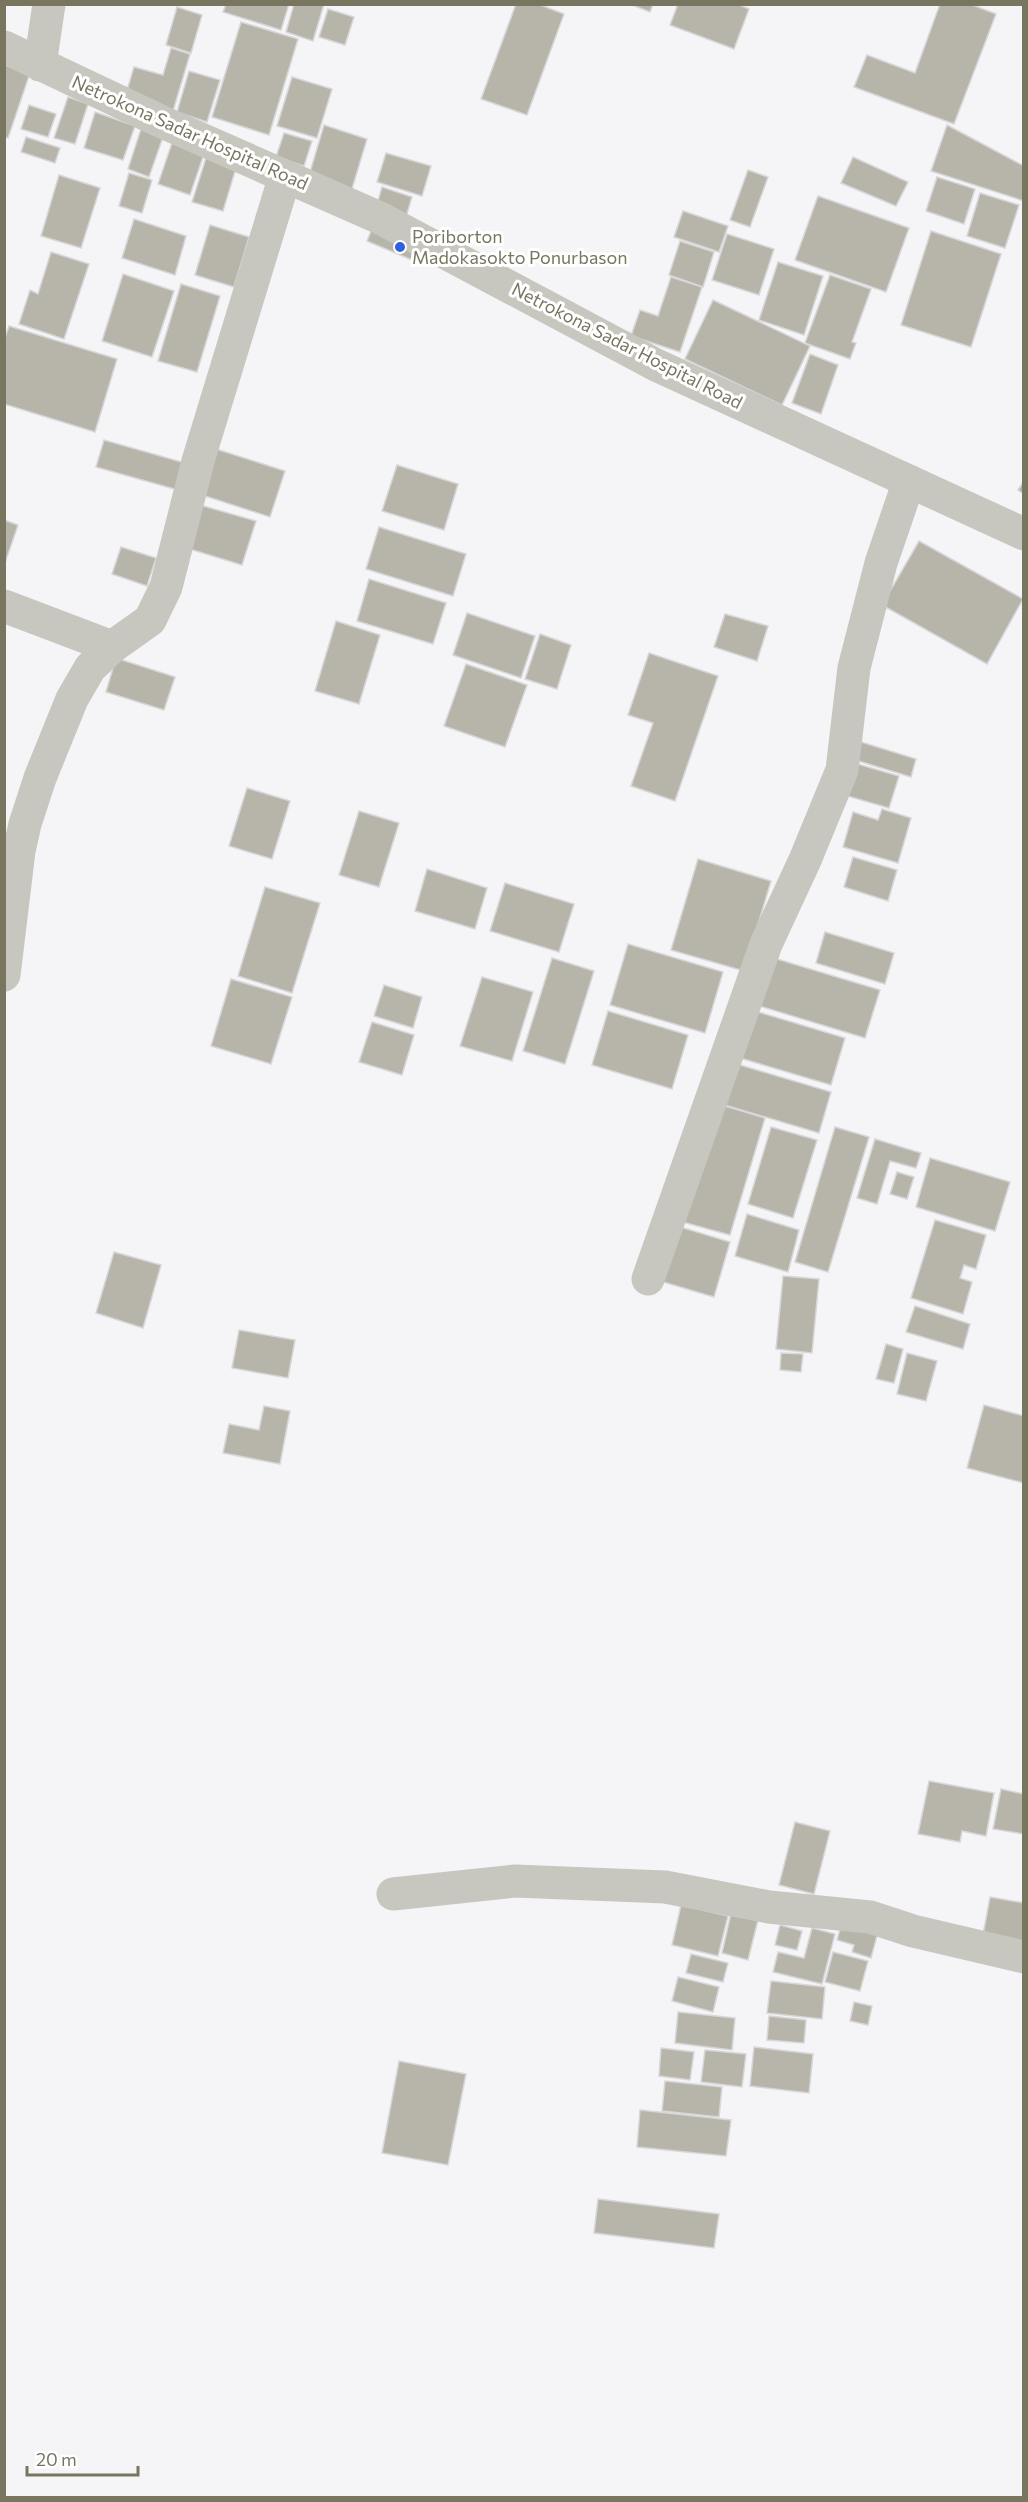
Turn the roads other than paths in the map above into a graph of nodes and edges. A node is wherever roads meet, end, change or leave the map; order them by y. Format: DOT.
graph roads {
  1 [pos="49,4"];
  2 [pos="4,47"];
  3 [pos="40,65"];
  4 [pos="285,176"];
  5 [pos="909,481"];
  6 [pos="1023,534"];
  7 [pos="4,606"];
  8 [pos="112,647"];
  9 [pos="4,975"];
  10 [pos="648,1279"];
  11 [pos="393,1894"];
  12 [pos="1023,1957"];
  1 -- 3 [label="street"];
  2 -- 3 [label="street, Netrokona Sadar Hospital Road"];
  3 -- 4 [label="street, Netrokona Sadar Hospital Road"];
  4 -- 5 [label="street, Netrokona Sadar Hospital Road"];
  4 -- 8 [label="street"];
  5 -- 6 [label="street, Netrokona Sadar Hospital Road"];
  5 -- 10 [label="street"];
  7 -- 8 [label="street"];
  8 -- 9 [label="street"];
  11 -- 12 [label="street"];
}
